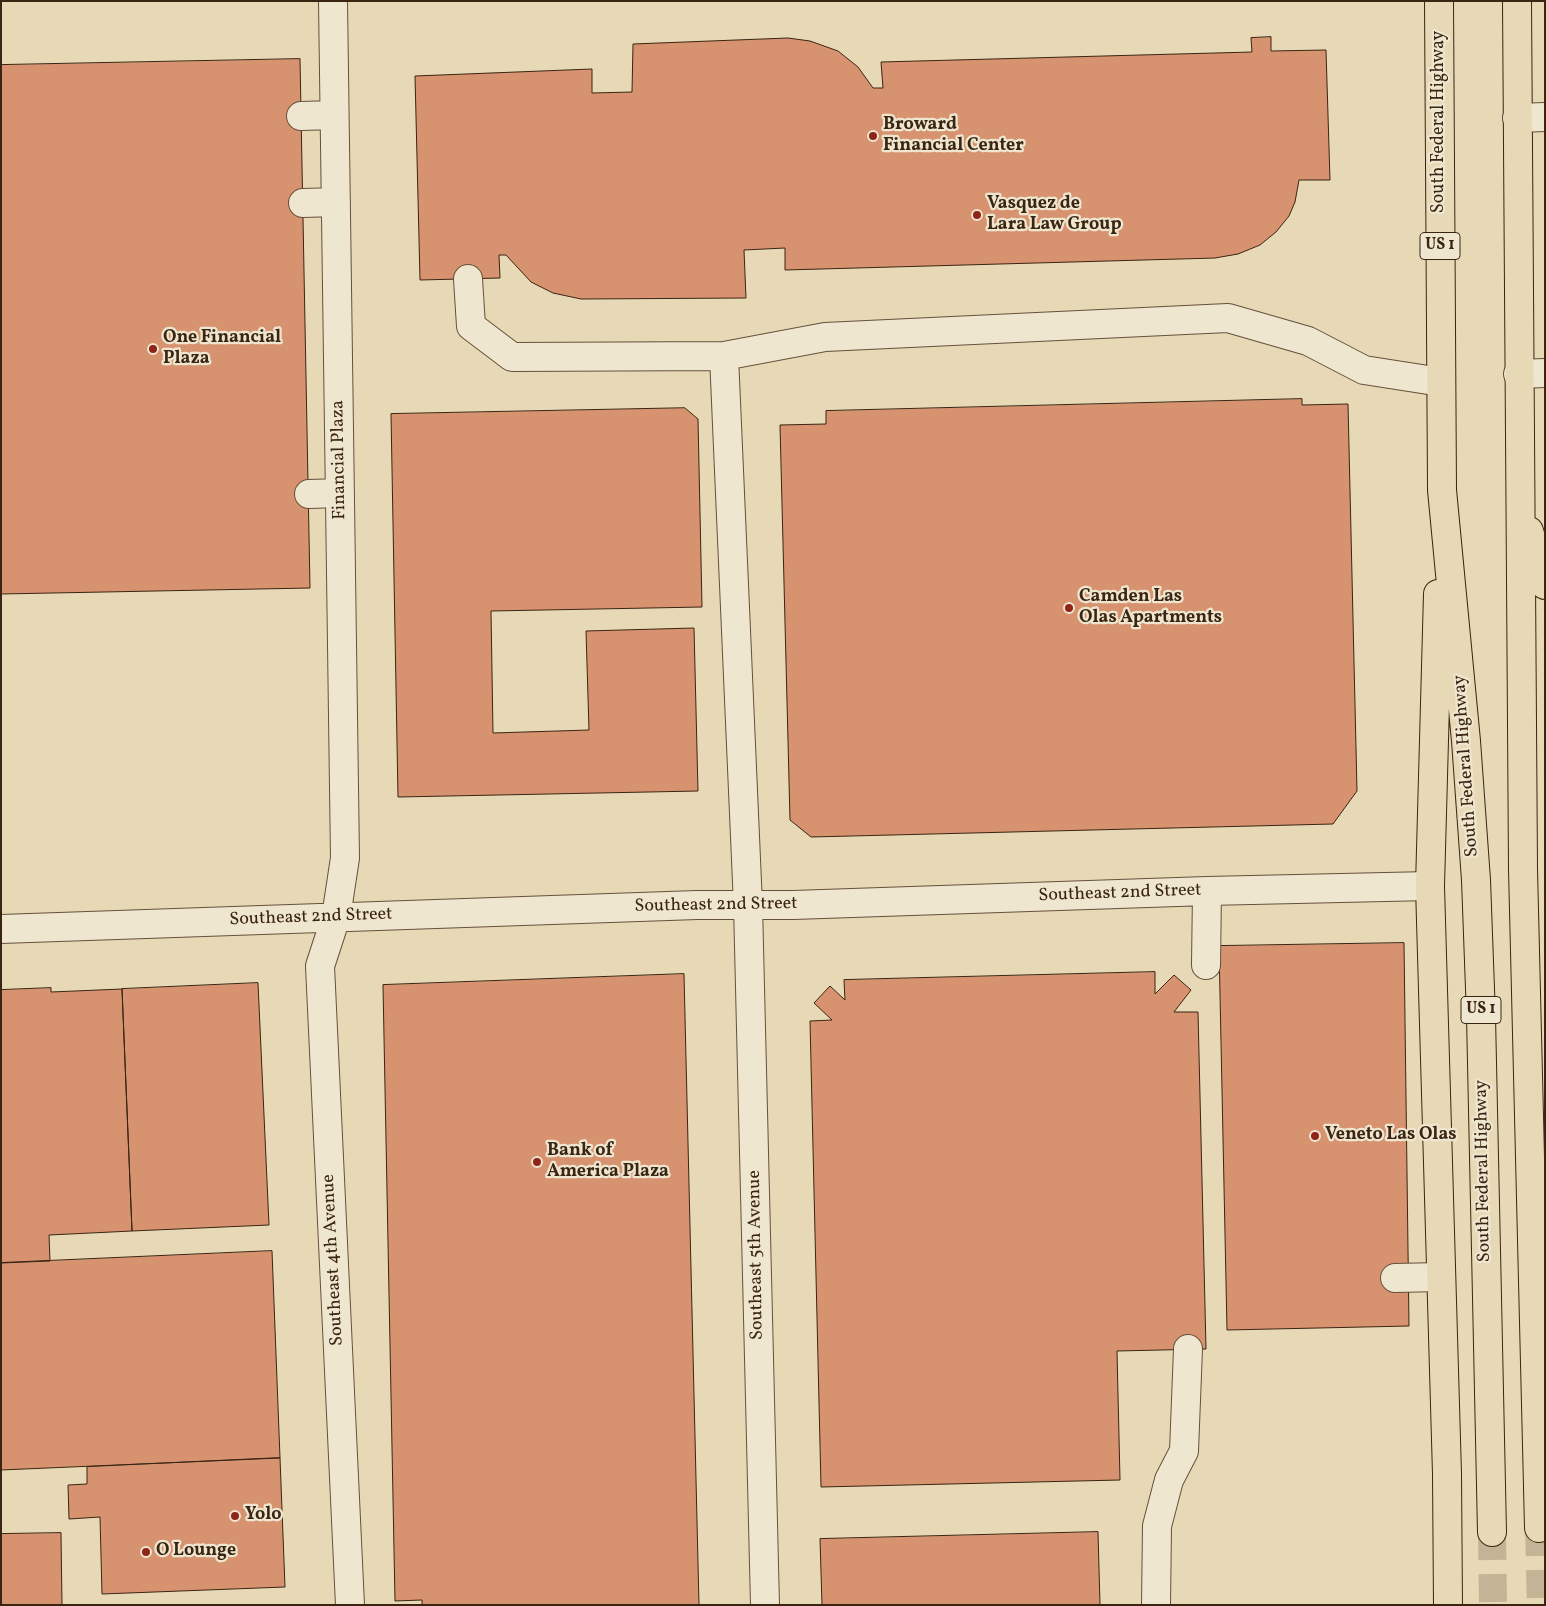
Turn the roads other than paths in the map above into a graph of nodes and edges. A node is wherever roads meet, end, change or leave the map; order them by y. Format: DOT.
graph roads {
  1 [pos="333,1"];
  2 [pos="1439,1"];
  3 [pos="1517,1"];
  4 [pos="334,115"];
  5 [pos="301,116"];
  6 [pos="1545,117"];
  7 [pos="1517,118"];
  8 [pos="336,202"];
  9 [pos="303,204"];
  10 [pos="468,279"];
  11 [pos="724,356"];
  12 [pos="1531,374"];
  13 [pos="1441,382"];
  14 [pos="1442,490"];
  15 [pos="309,494"];
  16 [pos="340,494"];
  17 [pos="1520,498"];
  18 [pos="1545,585"];
  19 [pos="1430,886"];
  20 [pos="1207,891"];
  21 [pos="748,905"];
  22 [pos="336,917"];
  23 [pos="1,928"];
  24 [pos="1206,965"];
  25 [pos="1441,1276"];
  26 [pos="1395,1278"];
  27 [pos="1188,1349"];
  28 [pos="1539,1528"];
  29 [pos="1492,1532"];
  30 [pos="350,1605"];
  31 [pos="765,1605"];
  32 [pos="1156,1605"];
  33 [pos="1448,1605"];
  1 -- 4 [label="street, Financial Plaza"];
  2 -- 13 [label="main road, South Federal Highway / US 1"];
  3 -- 7 [label="main road, US 1"];
  4 -- 5 [label="street"];
  4 -- 8 [label="street, Financial Plaza"];
  6 -- 7 [label="street"];
  7 -- 12 [label="main road, US 1"];
  8 -- 9 [label="street"];
  8 -- 16 [label="street, Financial Plaza"];
  10 -- 11 [label="street"];
  11 -- 13 [label="street"];
  11 -- 21 [label="street, Southeast 5th Avenue"];
  12 -- 17 [label="main road, US 1"];
  13 -- 14 [label="main road, South Federal Highway / US 1"];
  14 -- 19 [label="main road"];
  14 -- 29 [label="main road, South Federal Highway / US 1"];
  15 -- 16 [label="street"];
  16 -- 22 [label="street, Financial Plaza"];
  17 -- 18 [label="main road"];
  17 -- 28 [label="main road, US 1"];
  19 -- 20 [label="street, Southeast 2nd Street"];
  19 -- 25 [label="main road"];
  20 -- 21 [label="street, Southeast 2nd Street"];
  20 -- 24 [label="street"];
  21 -- 22 [label="street, Southeast 2nd Street"];
  21 -- 31 [label="street, Southeast 5th Avenue"];
  22 -- 23 [label="street, Southeast 2nd Street"];
  22 -- 30 [label="street, Southeast 4th Avenue"];
  25 -- 26 [label="street"];
  25 -- 33 [label="main road"];
  27 -- 32 [label="street"];
}
